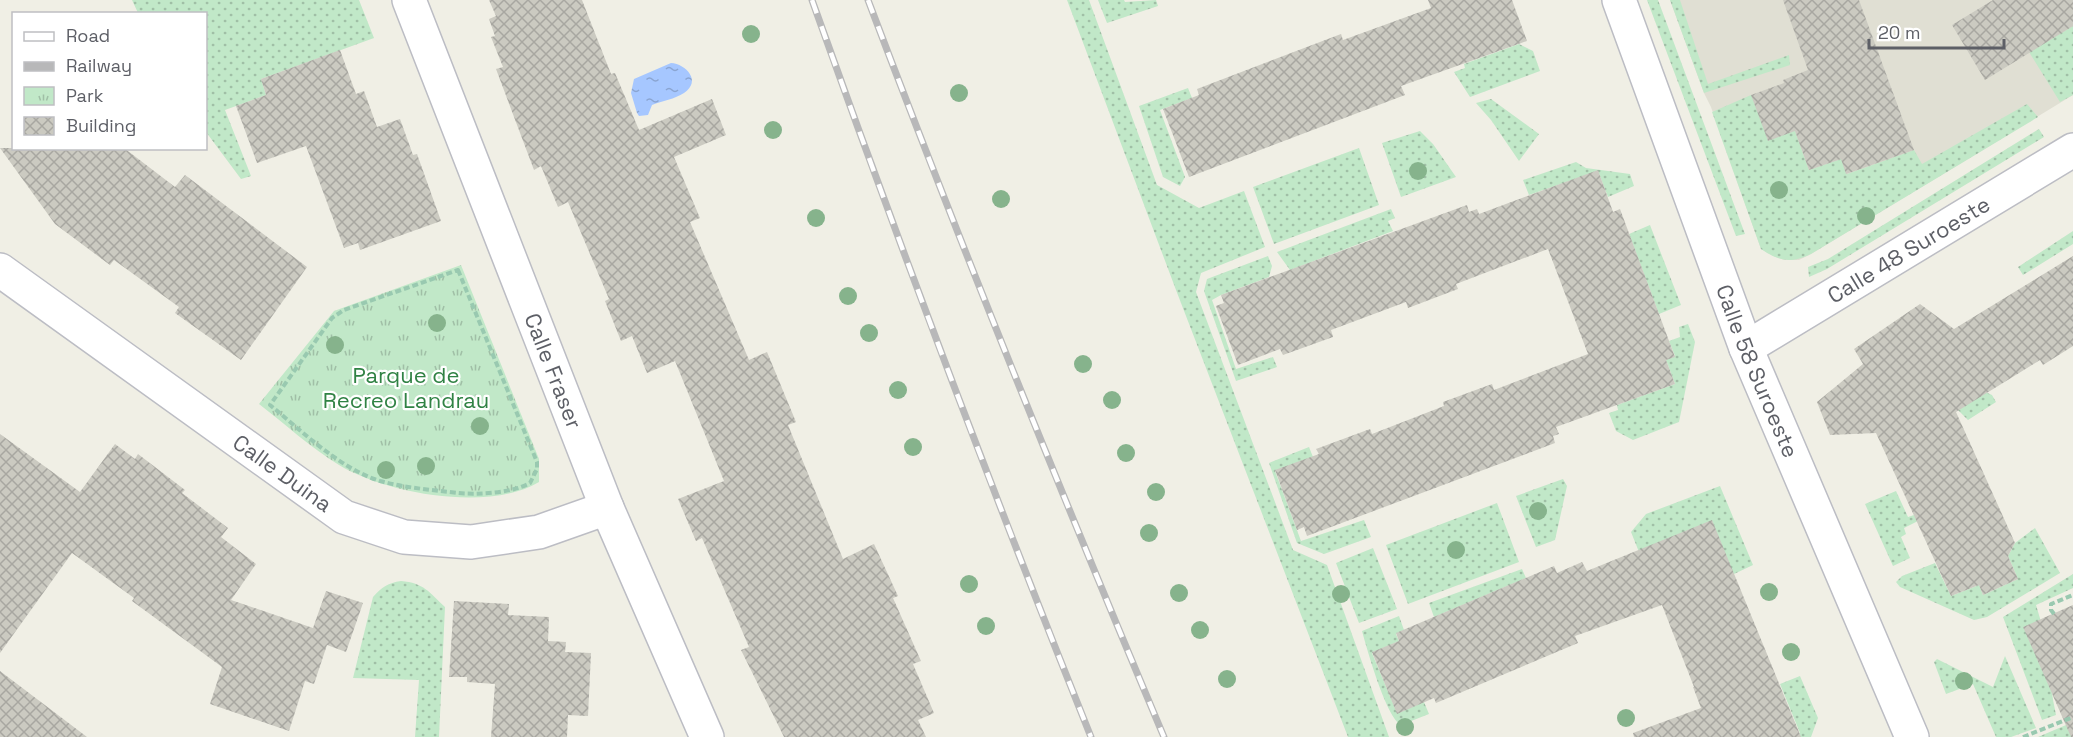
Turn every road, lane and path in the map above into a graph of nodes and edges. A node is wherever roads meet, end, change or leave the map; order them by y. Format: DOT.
graph roads {
  1 [pos="409,0"];
  2 [pos="1619,0"];
  3 [pos="2073,150"];
  4 [pos="0,270"];
  5 [pos="458,270"];
  6 [pos="1746,348"];
  7 [pos="607,508"];
  8 [pos="2073,595"];
  9 [pos="2054,614"];
  10 [pos="2073,717"];
  11 [pos="707,737"];
  12 [pos="1912,737"];
  13 [pos="2023,737"];
  1 -- 7 [label="street, Calle Fraser"];
  2 -- 6 [label="street, Calle 58 Suroeste"];
  3 -- 6 [label="street, Calle 48 Suroeste"];
  4 -- 7 [label="street, Calle Duina"];
  5 -- 5 [label="path"];
  6 -- 12 [label="street, Calle 58 Suroeste"];
  7 -- 11 [label="street, Calle Fraser"];
  8 -- 9 [label="path"];
  10 -- 13 [label="path"];
}
